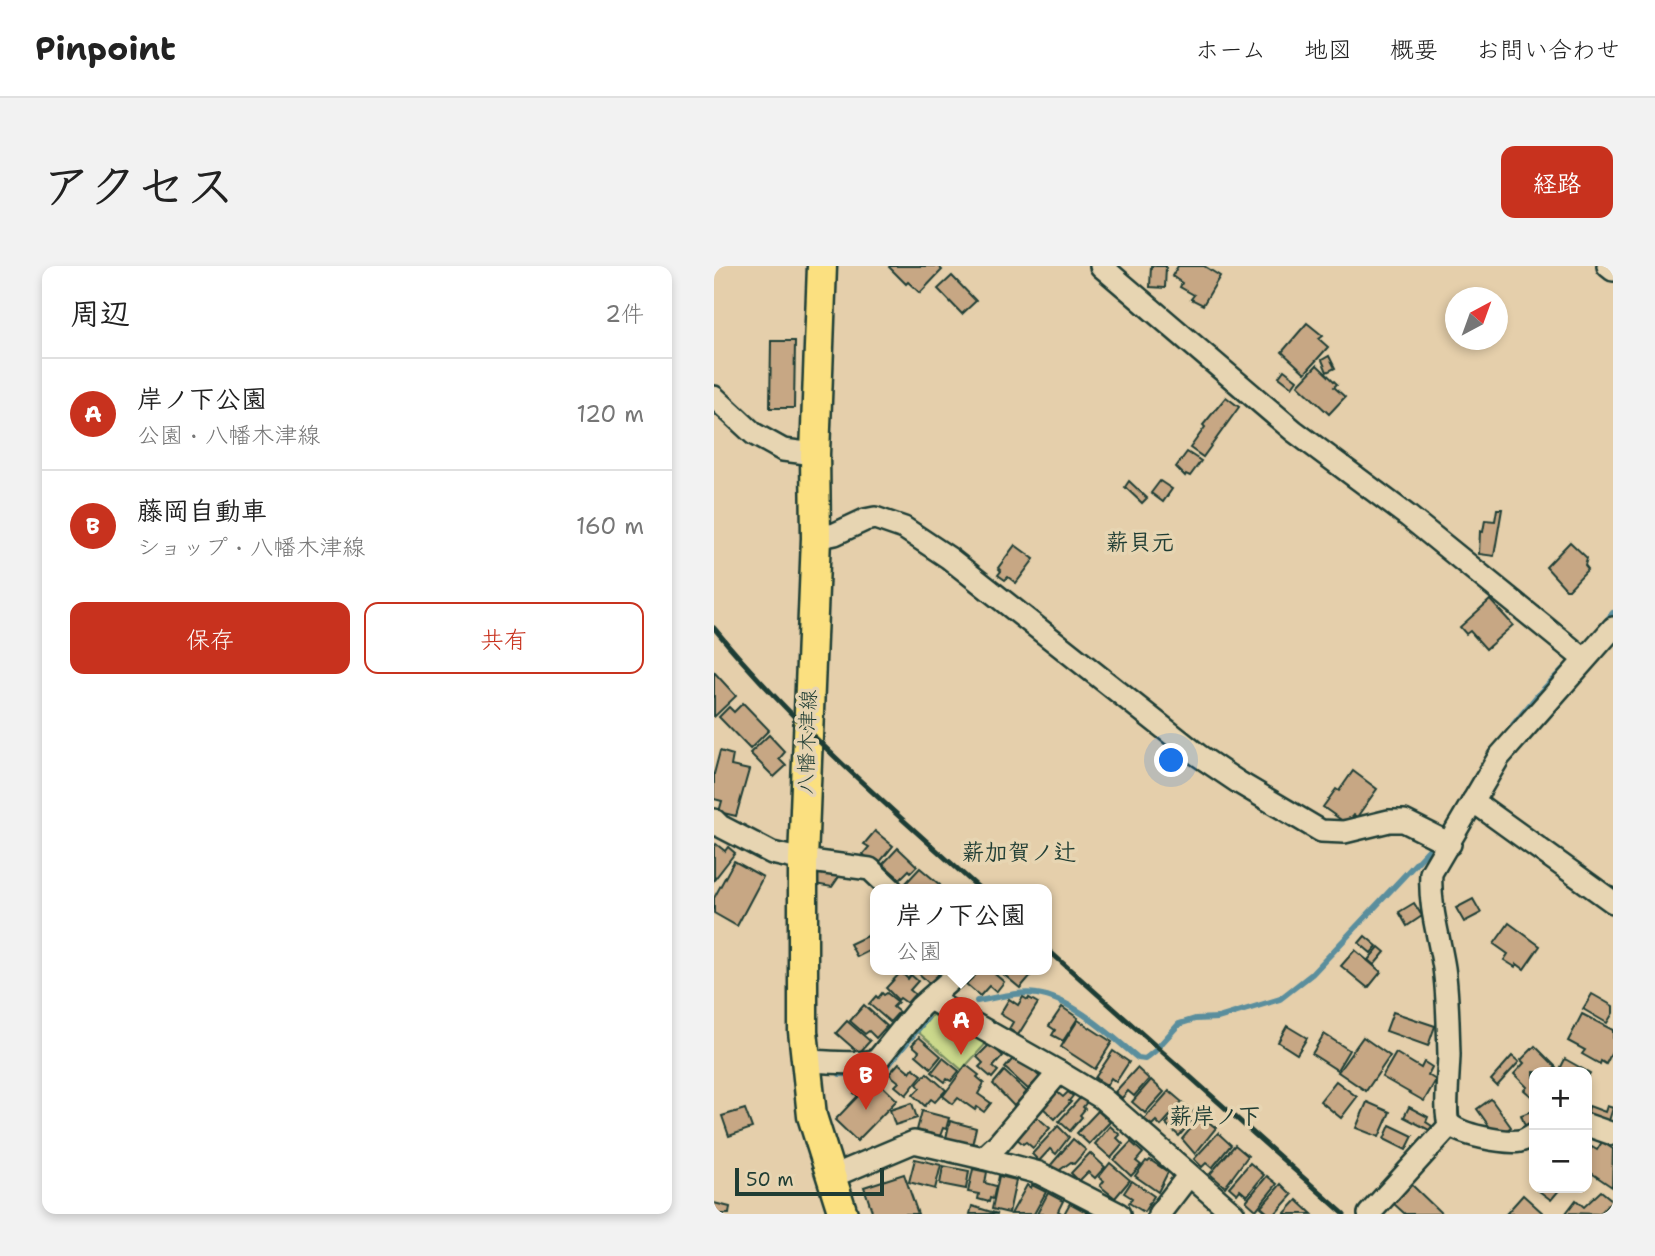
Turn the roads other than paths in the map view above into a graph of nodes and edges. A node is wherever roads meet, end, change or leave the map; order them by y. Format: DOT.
graph roads {
  1 [pos="822,266"];
  2 [pos="1101,266"];
  3 [pos="1608,266"];
  4 [pos="1613,270"];
  5 [pos="714,397"];
  6 [pos="815,454"];
  7 [pos="816,538"];
  8 [pos="1613,628"];
  9 [pos="1579,654"];
  10 [pos="1474,801"];
  11 [pos="716,827"];
  12 [pos="1443,840"];
  13 [pos="803,860"];
  14 [pos="886,884"];
  15 [pos="1613,902"];
  16 [pos="956,975"];
  17 [pos="930,999"];
  18 [pos="806,1061"];
  19 [pos="1059,1072"];
  20 [pos="1450,1125"];
  21 [pos="1592,1127"];
  22 [pos="1613,1134"];
  23 [pos="1529,1138"];
  24 [pos="983,1158"];
  25 [pos="1189,1175"];
  26 [pos="831,1177"];
  27 [pos="843,1214"];
  28 [pos="1119,1214"];
  29 [pos="1159,1214"];
  30 [pos="1234,1214"];
  31 [pos="1369,1214"];
  1 -- 6 [label="main road, 八幡木津線"];
  2 -- 9 [label="street"];
  3 -- 4 [label="street"];
  5 -- 6 [label="street"];
  6 -- 7 [label="main road, 八幡木津線"];
  7 -- 12 [label="street"];
  7 -- 13 [label="main road, 八幡木津線"];
  8 -- 9 [label="street"];
  9 -- 10 [label="street"];
  10 -- 12 [label="street"];
  10 -- 15 [label="street"];
  11 -- 13 [label="street"];
  12 -- 20 [label="street"];
  13 -- 14 [label="street"];
  13 -- 18 [label="main road, 八幡木津線"];
  16 -- 17 [label="street"];
  17 -- 18 [label="street"];
  17 -- 19 [label="street"];
  18 -- 26 [label="main road, 八幡木津線"];
  19 -- 24 [label="street"];
  19 -- 25 [label="street"];
  20 -- 23 [label="street"];
  20 -- 31 [label="street"];
  21 -- 22 [label="street"];
  24 -- 26 [label="street"];
  24 -- 28 [label="street"];
  25 -- 29 [label="street"];
  25 -- 30 [label="street"];
  26 -- 27 [label="main road, 八幡木津線"];
}
